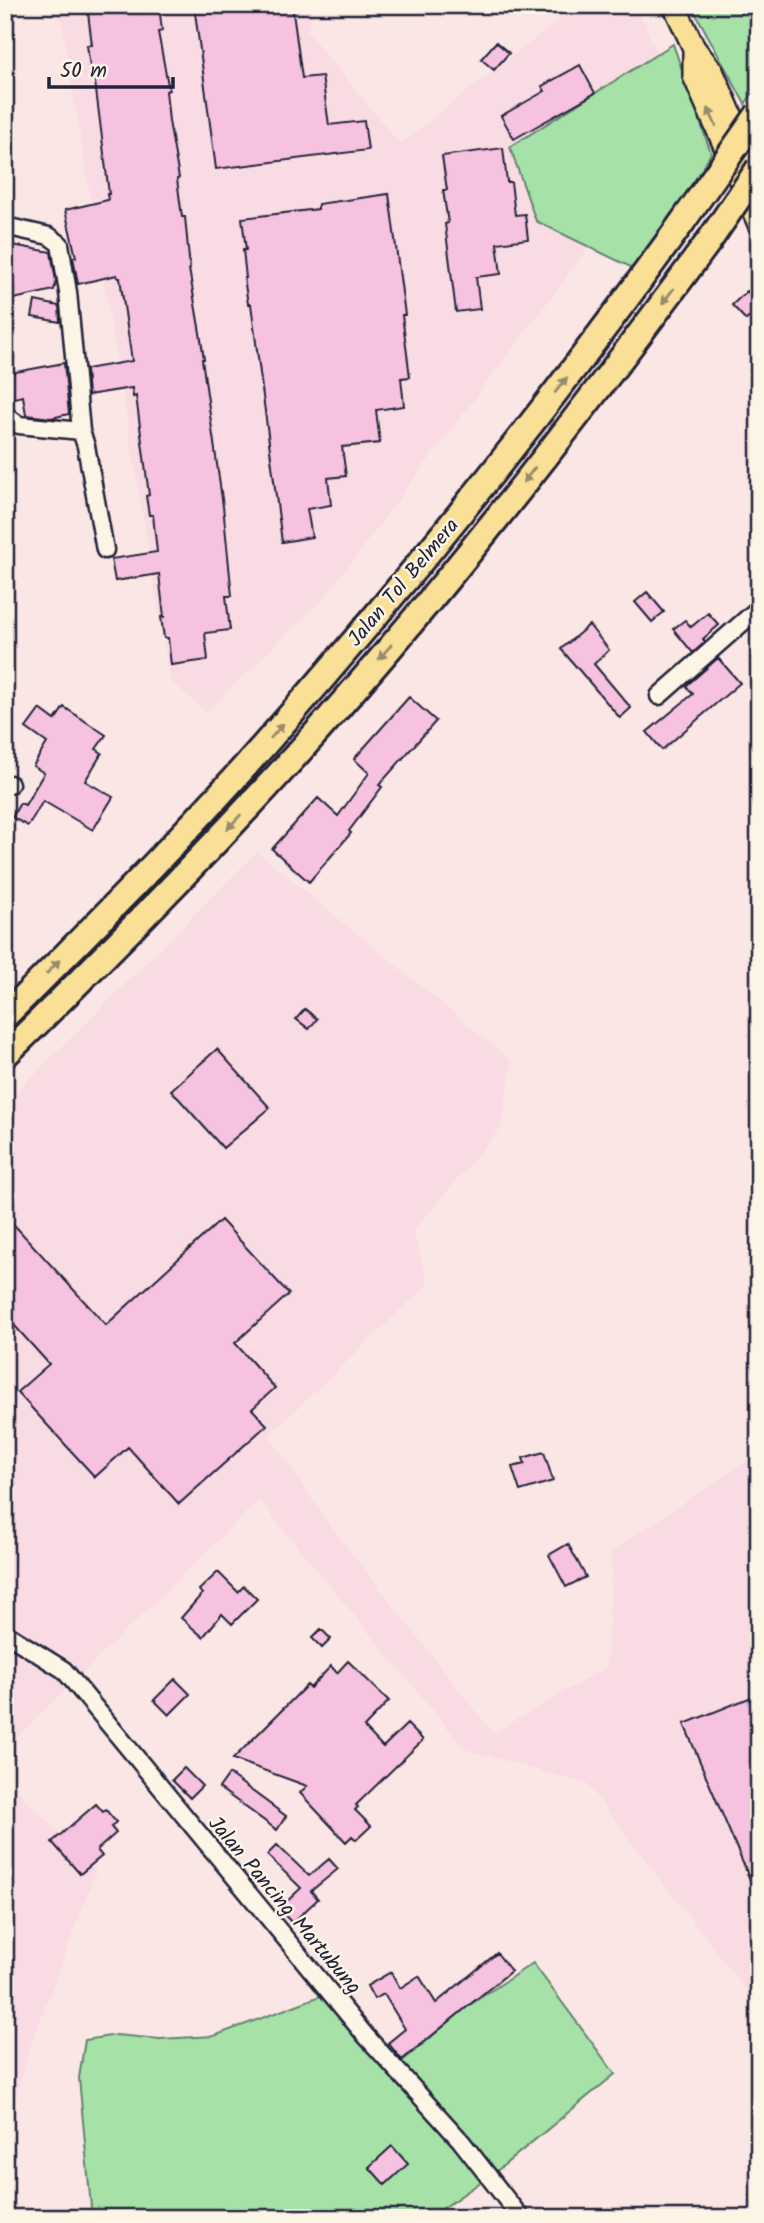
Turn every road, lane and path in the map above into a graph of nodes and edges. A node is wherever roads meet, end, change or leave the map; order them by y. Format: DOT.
graph roads {
  1 [pos="674,5"];
  2 [pos="694,48"];
  3 [pos="759,113"];
  4 [pos="759,168"];
  5 [pos="759,179"];
  6 [pos="759,224"];
  7 [pos="5,226"];
  8 [pos="5,415"];
  9 [pos="80,430"];
  10 [pos="105,550"];
  11 [pos="759,608"];
  12 [pos="659,696"];
  13 [pos="5,1016"];
  14 [pos="5,1055"];
  15 [pos="5,1633"];
  16 [pos="521,2218"];
  1 -- 2 [label="main road"];
  2 -- 5 [label="main road"];
  6 -- 2 [label="main road, one-way"];
  13 -- 3 [label="highway, Jalan Tol Belmera, one-way, bridge"];
  4 -- 14 [label="highway, Jalan Tol Belmera, one-way, bridge"];
  7 -- 9 [label="street"];
  8 -- 9 [label="street"];
  9 -- 10 [label="street"];
  11 -- 12 [label="street"];
  15 -- 16 [label="street, Jalan Pancing Martubung"];
}
